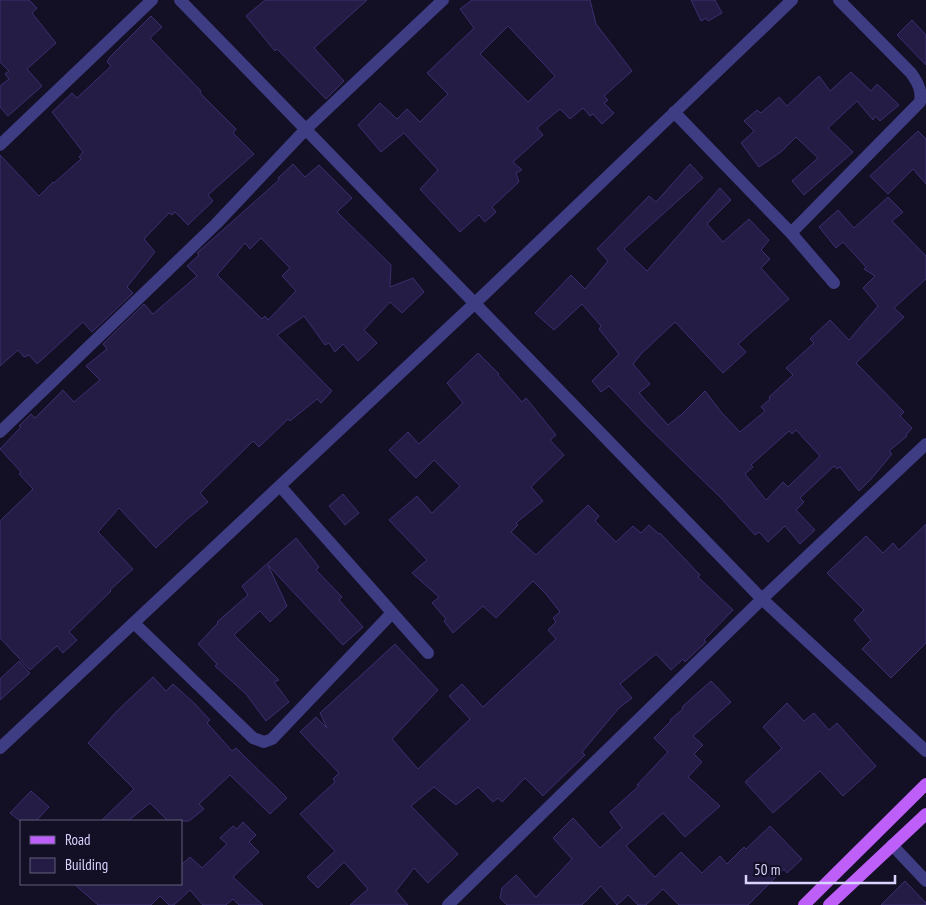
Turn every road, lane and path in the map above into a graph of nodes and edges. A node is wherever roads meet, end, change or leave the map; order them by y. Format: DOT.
graph roads {
  1 [pos="152,0"];
  2 [pos="180,0"];
  3 [pos="792,0"];
  4 [pos="839,0"];
  5 [pos="442,1"];
  6 [pos="674,112"];
  7 [pos="305,130"];
  8 [pos="0,145"];
  9 [pos="791,233"];
  10 [pos="834,283"];
  11 [pos="474,304"];
  12 [pos="0,432"];
  13 [pos="926,444"];
  14 [pos="280,486"];
  15 [pos="762,599"];
  16 [pos="392,612"];
  17 [pos="134,623"];
  18 [pos="428,653"];
  19 [pos="0,748"];
  20 [pos="926,751"];
  21 [pos="926,784"];
  22 [pos="926,814"];
  23 [pos="892,845"];
  24 [pos="926,881"];
  25 [pos="448,905"];
  26 [pos="804,905"];
  27 [pos="829,905"];
  1 -- 8 [label="street"];
  2 -- 7 [label="street"];
  3 -- 6 [label="street"];
  4 -- 9 [label="street"];
  5 -- 7 [label="street"];
  6 -- 9 [label="street"];
  6 -- 11 [label="street"];
  7 -- 11 [label="street"];
  7 -- 12 [label="street"];
  9 -- 10 [label="street"];
  11 -- 14 [label="street"];
  11 -- 15 [label="street"];
  13 -- 15 [label="street"];
  14 -- 16 [label="street"];
  14 -- 17 [label="street"];
  15 -- 20 [label="street"];
  15 -- 25 [label="street"];
  16 -- 17 [label="street"];
  16 -- 18 [label="street"];
  17 -- 19 [label="street"];
  21 -- 26 [label="main road"];
  22 -- 23 [label="main road"];
  23 -- 24 [label="street"];
  23 -- 27 [label="main road"];
}
